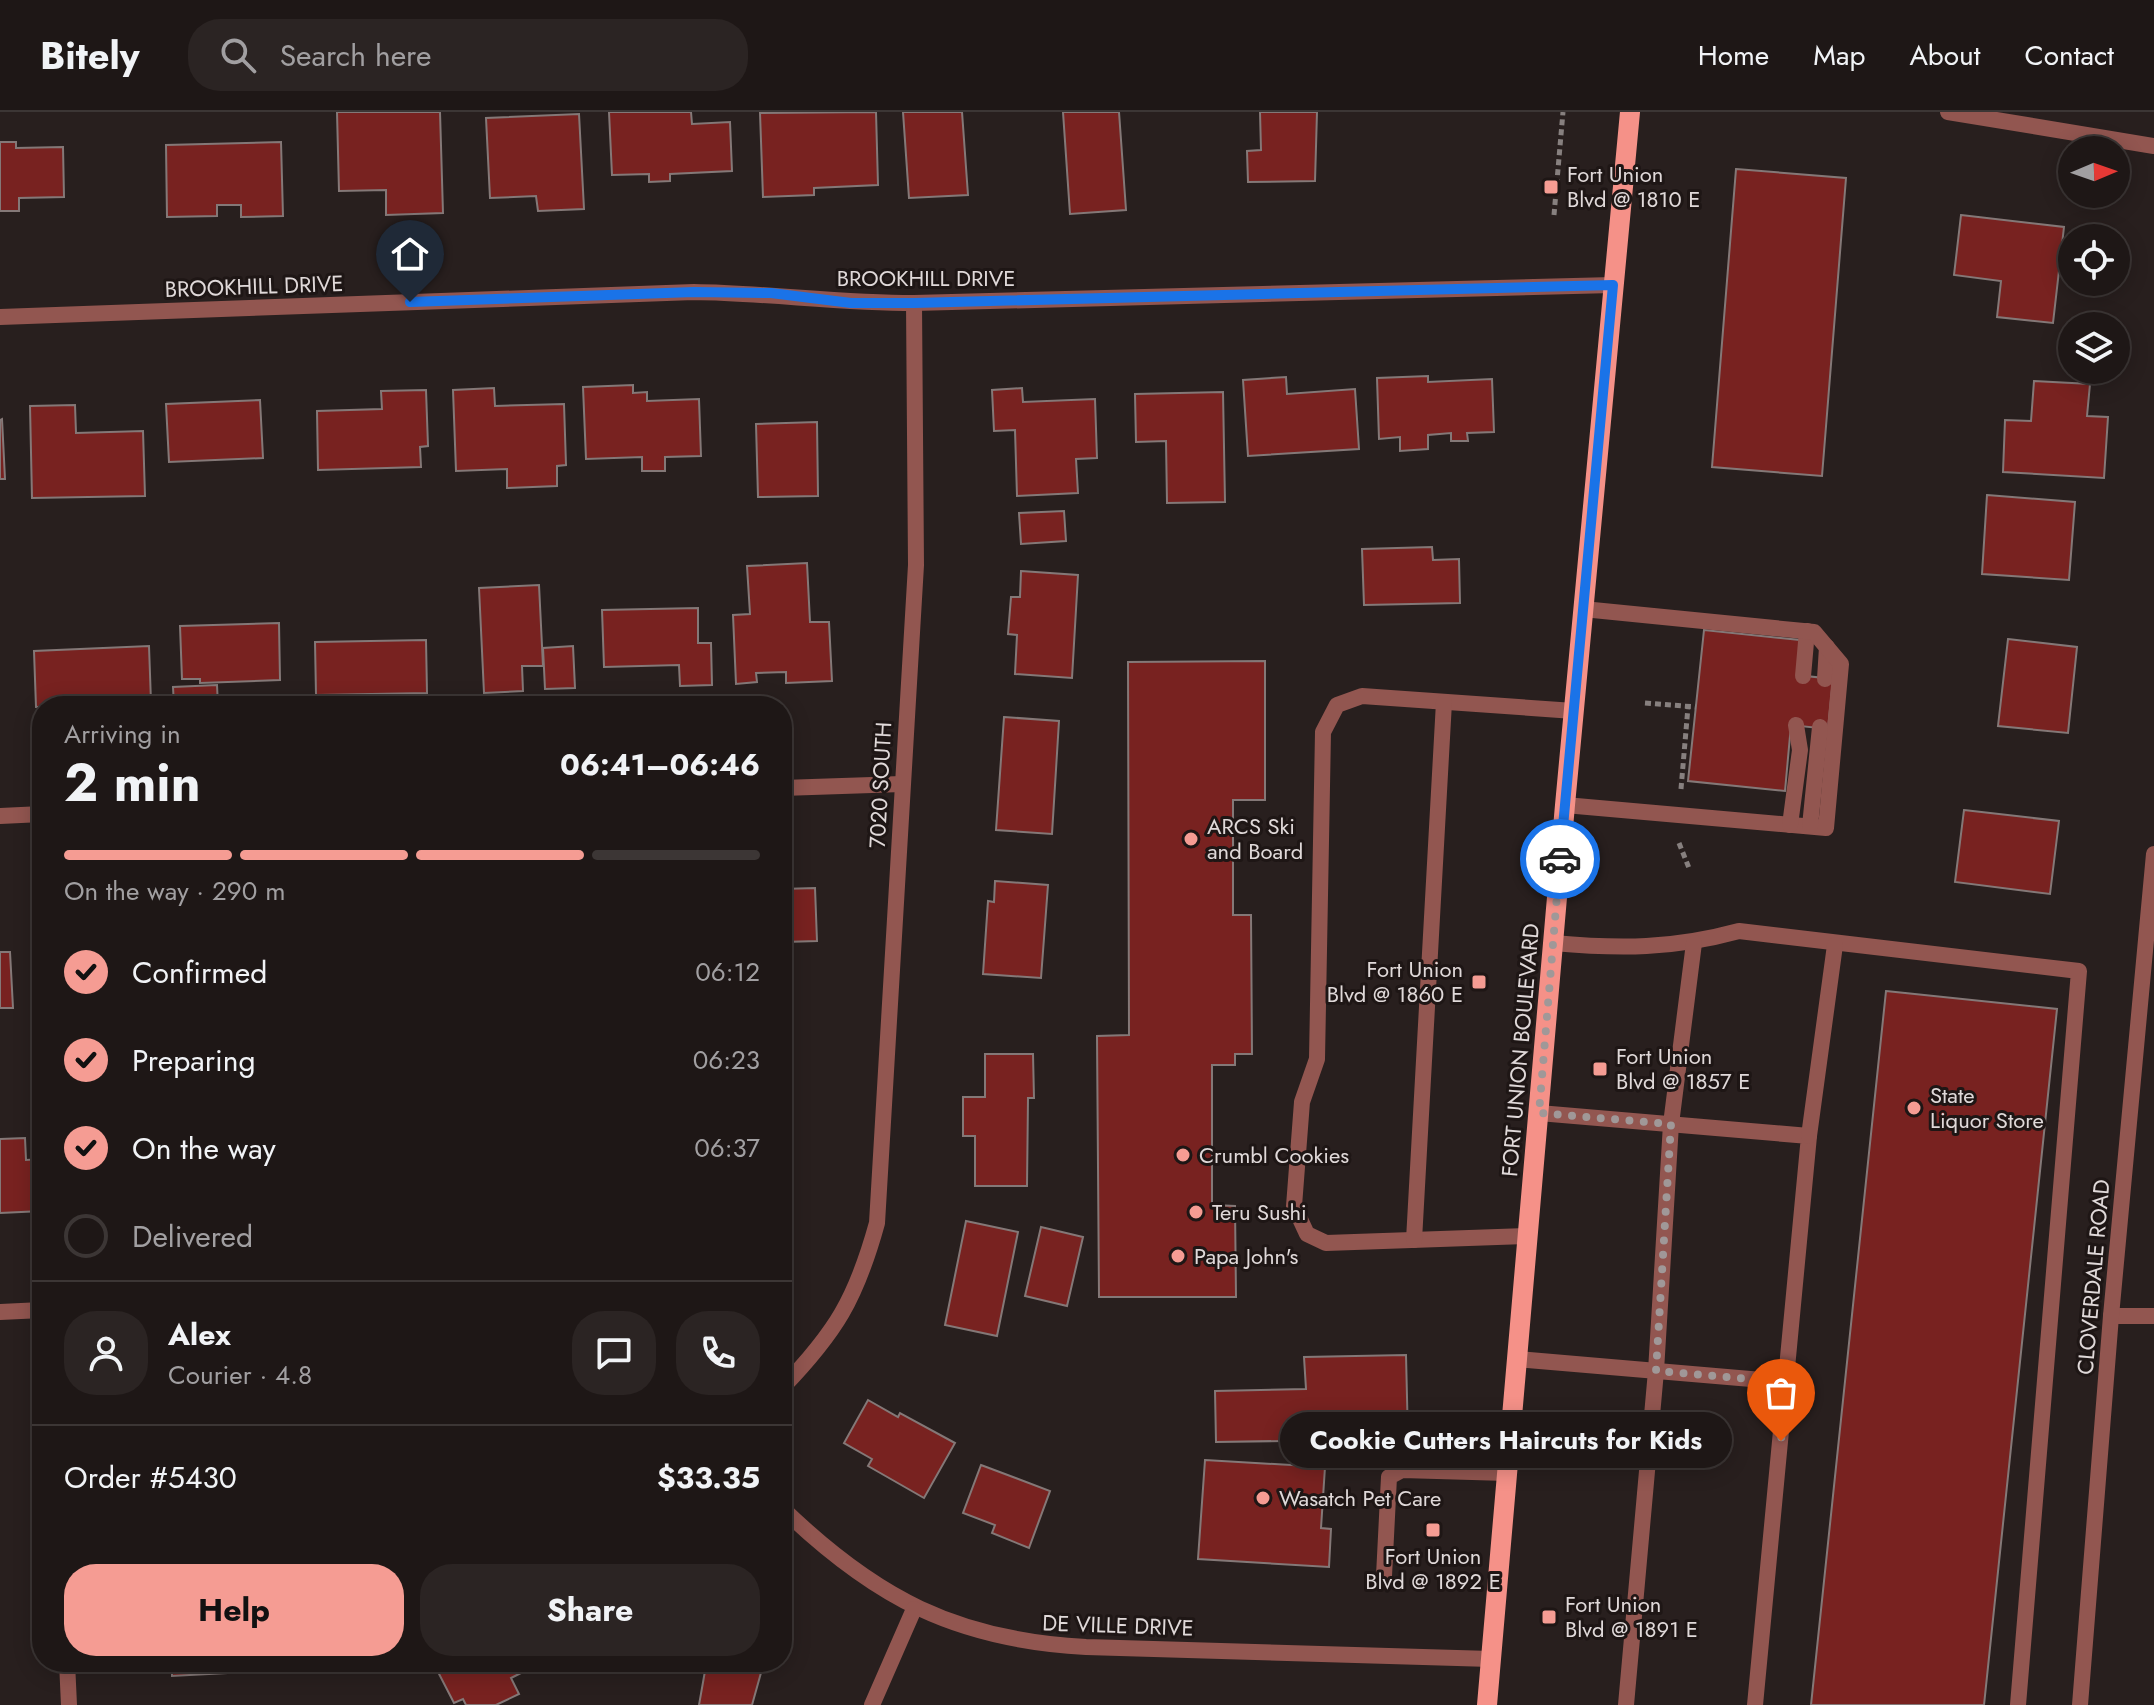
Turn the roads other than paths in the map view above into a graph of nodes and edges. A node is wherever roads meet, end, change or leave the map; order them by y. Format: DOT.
graph roads {
  1 [pos="1630,112"];
  2 [pos="1948,112"];
  3 [pos="2154,146"];
  4 [pos="1613,285"];
  5 [pos="914,303"];
  6 [pos="0,317"];
  7 [pos="1583,609"];
  8 [pos="1807,631"];
  9 [pos="1827,647"];
  10 [pos="1803,676"];
  11 [pos="1825,679"];
  12 [pos="1444,702"];
  13 [pos="1574,711"];
  14 [pos="1796,725"];
  15 [pos="1820,727"];
  16 [pos="902,784"];
  17 [pos="792,788"];
  18 [pos="1565,805"];
  19 [pos="32,814"];
  20 [pos="0,816"];
  21 [pos="1790,825"];
  22 [pos="1810,826"];
  23 [pos="2154,854"];
  24 [pos="1553,943"];
  25 [pos="1694,943"];
  26 [pos="1835,945"];
  27 [pos="1539,1113"];
  28 [pos="1671,1124"];
  29 [pos="1809,1136"];
  30 [pos="1528,1236"];
  31 [pos="1414,1240"];
  32 [pos="32,1310"];
  33 [pos="0,1312"];
  34 [pos="2111,1316"];
  35 [pos="2154,1316"];
  36 [pos="1517,1359"];
  37 [pos="1656,1371"];
  38 [pos="792,1378"];
  39 [pos="1786,1382"];
  40 [pos="1507,1473"];
  41 [pos="792,1517"];
  42 [pos="1384,1576"];
  43 [pos="914,1609"];
  44 [pos="1491,1659"];
  45 [pos="67,1672"];
  46 [pos="69,1705"];
  47 [pos="872,1705"];
  48 [pos="1487,1705"];
  49 [pos="1626,1705"];
  50 [pos="1755,1705"];
  51 [pos="2018,1705"];
  52 [pos="2080,1705"];
  1 -- 4 [label="main road, FORT UNION BOULEVARD"];
  2 -- 3 [label="street"];
  4 -- 5 [label="street, BROOKHILL DRIVE"];
  4 -- 7 [label="main road, FORT UNION BOULEVARD"];
  5 -- 6 [label="street, BROOKHILL DRIVE"];
  5 -- 16 [label="street, 7020 SOUTH"];
  7 -- 8 [label="street"];
  7 -- 13 [label="main road, FORT UNION BOULEVARD"];
  8 -- 9 [label="street"];
  8 -- 10 [label="street"];
  9 -- 11 [label="street"];
  9 -- 22 [label="street"];
  12 -- 13 [label="street"];
  12 -- 31 [label="street"];
  12 -- 31 [label="street"];
  13 -- 18 [label="main road, FORT UNION BOULEVARD"];
  14 -- 21 [label="street"];
  15 -- 22 [label="street"];
  16 -- 17 [label="street"];
  16 -- 38 [label="street, 7020 SOUTH"];
  18 -- 21 [label="street"];
  18 -- 24 [label="main road, FORT UNION BOULEVARD"];
  19 -- 20 [label="street"];
  21 -- 22 [label="street"];
  23 -- 34 [label="street, CLOVERDALE ROAD"];
  24 -- 25 [label="street"];
  24 -- 27 [label="main road, FORT UNION BOULEVARD"];
  25 -- 26 [label="street"];
  25 -- 28 [label="street"];
  26 -- 29 [label="street"];
  26 -- 51 [label="street"];
  27 -- 28 [label="street"];
  27 -- 30 [label="main road, FORT UNION BOULEVARD"];
  28 -- 29 [label="street"];
  28 -- 37 [label="street"];
  29 -- 39 [label="street"];
  30 -- 31 [label="street"];
  30 -- 36 [label="main road, FORT UNION BOULEVARD"];
  32 -- 33 [label="street"];
  34 -- 35 [label="street"];
  34 -- 52 [label="street, CLOVERDALE ROAD"];
  36 -- 37 [label="street"];
  36 -- 40 [label="main road, FORT UNION BOULEVARD"];
  37 -- 39 [label="street"];
  37 -- 49 [label="street"];
  39 -- 50 [label="street"];
  40 -- 42 [label="street"];
  40 -- 44 [label="main road, FORT UNION BOULEVARD"];
  41 -- 43 [label="street, DE VILLE DRIVE"];
  43 -- 44 [label="street, DE VILLE DRIVE"];
  43 -- 47 [label="street"];
  44 -- 48 [label="main road, FORT UNION BOULEVARD"];
  45 -- 46 [label="street"];
}
